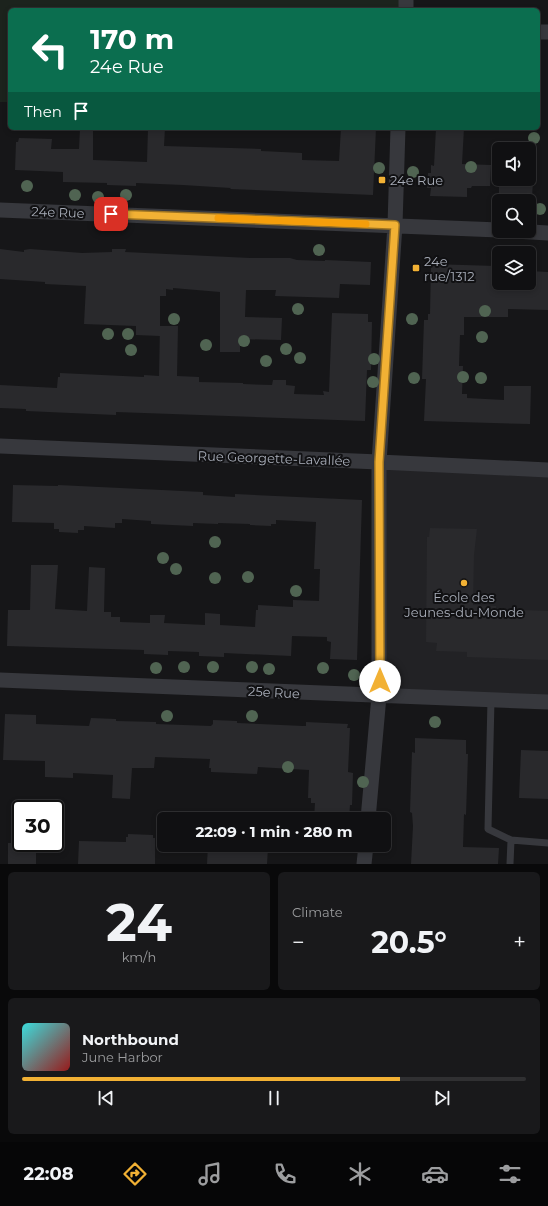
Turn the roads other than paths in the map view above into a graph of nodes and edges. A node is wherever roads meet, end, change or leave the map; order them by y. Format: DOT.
graph roads {
  1 [pos="398,130"];
  2 [pos="0,210"];
  3 [pos="395,225"];
  4 [pos="492,230"];
  5 [pos="536,232"];
  6 [pos="548,233"];
  7 [pos="0,446"];
  8 [pos="379,462"];
  9 [pos="548,470"];
  10 [pos="0,680"];
  11 [pos="380,696"];
  12 [pos="492,700"];
  13 [pos="548,702"];
  14 [pos="369,812"];
  15 [pos="511,840"];
  16 [pos="548,843"];
  17 [pos="365,852"];
  18 [pos="364,864"];
  19 [pos="510,864"];
  1 -- 3 [label="street"];
  2 -- 3 [label="street, 24e Rue"];
  3 -- 4 [label="street, 24e Rue"];
  3 -- 8 [label="street"];
  5 -- 6 [label="street"];
  7 -- 8 [label="street, Rue Georgette-Lavallée"];
  8 -- 9 [label="street, Rue Georgette-Lavallée"];
  8 -- 11 [label="street"];
  10 -- 11 [label="street, 25e Rue"];
  11 -- 12 [label="street, 25e Rue"];
  11 -- 14 [label="street"];
  12 -- 13 [label="street, 25e Rue"];
  12 -- 15 [label="lane"];
  15 -- 16 [label="lane"];
  15 -- 19 [label="lane"];
  17 -- 18 [label="street"];
}
